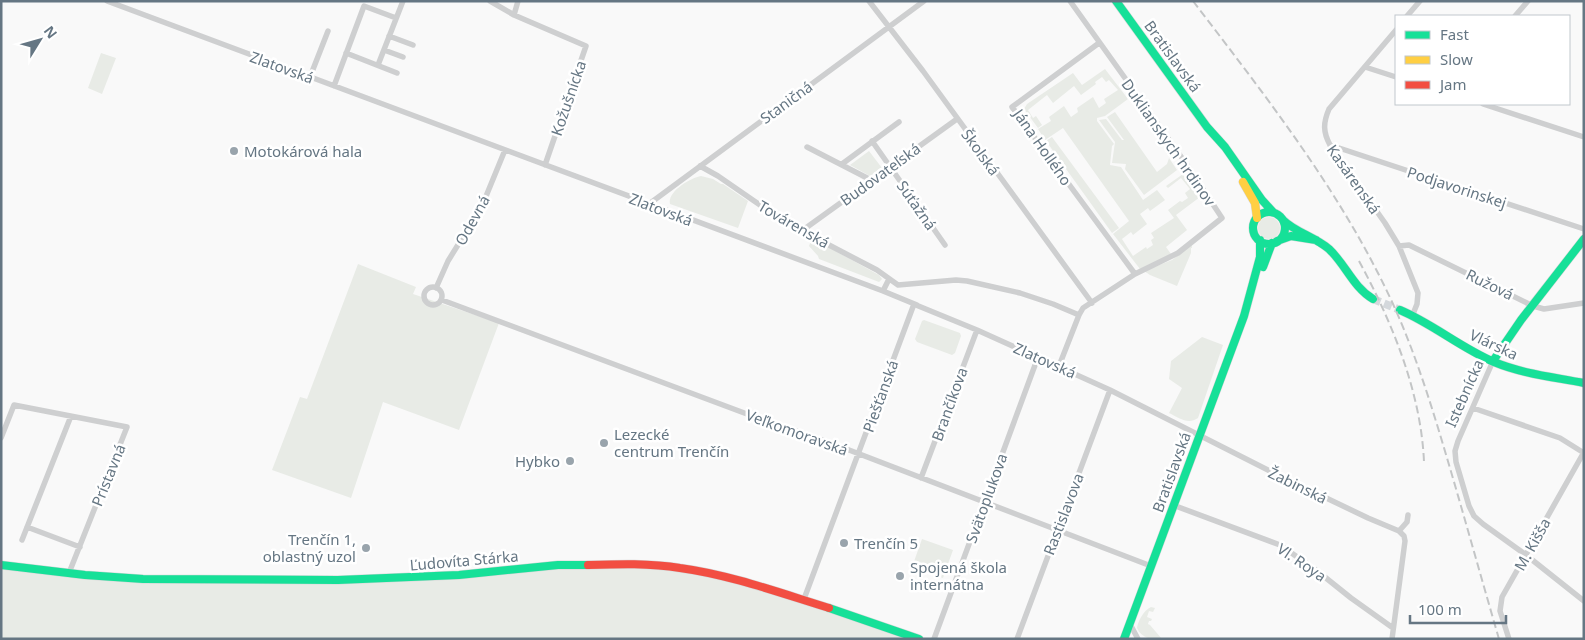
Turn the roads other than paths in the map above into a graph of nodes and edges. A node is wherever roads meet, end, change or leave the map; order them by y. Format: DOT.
graph roads {
  1 [pos="107,1"];
  2 [pos="403,1"];
  3 [pos="490,1"];
  4 [pos="518,1"];
  5 [pos="869,1"];
  6 [pos="924,1"];
  7 [pos="1070,1"];
  8 [pos="1116,1"];
  9 [pos="1420,1"];
  10 [pos="1528,1"];
  11 [pos="514,15"];
  12 [pos="1408,15"];
  13 [pos="1517,15"];
  14 [pos="396,18"];
  15 [pos="889,27"];
  16 [pos="328,31"];
  17 [pos="1395,31"];
  18 [pos="389,36"];
  19 [pos="1099,43"];
  20 [pos="413,45"];
  21 [pos="384,50"];
  22 [pos="346,53"];
  23 [pos="403,57"];
  24 [pos="378,65"];
  25 [pos="1365,67"];
  26 [pos="397,73"];
  27 [pos="310,77"];
  28 [pos="1395,77"];
  29 [pos="334,86"];
  30 [pos="1486,105"];
  31 [pos="957,118"];
  32 [pos="899,122"];
  33 [pos="1207,127"];
  34 [pos="1584,137"];
  35 [pos="872,141"];
  36 [pos="1330,145"];
  37 [pos="807,147"];
  38 [pos="505,150"];
  39 [pos="842,164"];
  40 [pos="545,165"];
  41 [pos="700,166"];
  42 [pos="890,167"];
  43 [pos="871,180"];
  44 [pos="649,204"];
  45 [pos="1273,212"];
  46 [pos="1256,218"];
  47 [pos="1283,220"];
  48 [pos="1584,229"];
  49 [pos="803,230"];
  50 [pos="1584,239"];
  51 [pos="1260,240"];
  52 [pos="1318,241"];
  53 [pos="1275,242"];
  54 [pos="945,245"];
  55 [pos="1400,246"];
  56 [pos="1134,274"];
  57 [pos="889,279"];
  58 [pos="436,288"];
  59 [pos="882,291"];
  60 [pos="1373,298"];
  61 [pos="442,300"];
  62 [pos="1092,303"];
  63 [pos="1584,303"];
  64 [pos="914,304"];
  65 [pos="1533,306"];
  66 [pos="1400,310"];
  67 [pos="1413,314"];
  68 [pos="1079,315"];
  69 [pos="1244,316"];
  70 [pos="977,330"];
  71 [pos="1038,357"];
  72 [pos="1493,362"];
  73 [pos="1059,366"];
  74 [pos="1584,383"];
  75 [pos="1110,390"];
  76 [pos="1473,408"];
  77 [pos="71,416"];
  78 [pos="1199,436"];
  79 [pos="1,438"];
  80 [pos="1584,453"];
  81 [pos="858,454"];
  82 [pos="922,478"];
  83 [pos="985,502"];
  84 [pos="1173,505"];
  85 [pos="1408,515"];
  86 [pos="27,527"];
  87 [pos="1399,531"];
  88 [pos="1057,532"];
  89 [pos="22,540"];
  90 [pos="80,547"];
  91 [pos="1526,556"];
  92 [pos="1,565"];
  93 [pos="1151,566"];
  94 [pos="69,573"];
  95 [pos="804,599"];
  96 [pos="1584,601"];
  97 [pos="1130,624"];
  98 [pos="1393,628"];
  99 [pos="1126,638"];
  100 [pos="919,639"];
  101 [pos="934,639"];
  102 [pos="1017,639"];
  103 [pos="1138,639"];
  104 [pos="1392,639"];
  105 [pos="1509,639"];
  1 -- 27 [label="street, Zlatovská"];
  2 -- 14 [label="street"];
  3 -- 11 [label="street, Kožušnícka"];
  4 -- 11 [label="street"];
  5 -- 15 [label="street, Školská"];
  6 -- 15 [label="street, Staničná"];
  7 -- 19 [label="street, Duklianskych hrdinov"];
  8 -- 33 [label="main road, Bratislavská"];
  9 -- 12 [label="street"];
  10 -- 13 [label="street"];
  11 -- 40 [label="street, Kožušnícka"];
  14 -- 18 [label="street"];
  14 -- 22 [label="street"];
  15 -- 31 [label="street, Školská"];
  15 -- 41 [label="street, Staničná"];
  16 -- 27 [label="street"];
  17 -- 25 [label="street, Kasárenská"];
  18 -- 20 [label="street"];
  18 -- 21 [label="street"];
  19 -- 56 [label="street, Jána Hollého"];
  19 -- 56 [label="street, Duklianskych hrdinov"];
  21 -- 23 [label="street"];
  21 -- 24 [label="street"];
  22 -- 24 [label="street"];
  22 -- 29 [label="street"];
  24 -- 26 [label="street"];
  25 -- 28 [label="street"];
  25 -- 36 [label="street, Kasárenská"];
  27 -- 29 [label="street, Zlatovská"];
  29 -- 38 [label="street, Zlatovská"];
  30 -- 34 [label="street"];
  31 -- 42 [label="street, Budovateľská"];
  31 -- 62 [label="street, Školská"];
  32 -- 35 [label="street"];
  33 -- 45 [label="main road, Bratislavská"];
  33 -- 46 [label="main road, Bratislavská"];
  35 -- 39 [label="street"];
  35 -- 42 [label="street, Súťažná"];
  36 -- 48 [label="street, Podjavorinskej"];
  36 -- 55 [label="street, Kasárenská"];
  37 -- 39 [label="street"];
  38 -- 40 [label="street, Zlatovská"];
  38 -- 58 [label="street, Odevná"];
  39 -- 43 [label="street"];
  40 -- 44 [label="street, Zlatovská"];
  41 -- 44 [label="street, Staničná"];
  41 -- 49 [label="street, Továrenská"];
  42 -- 43 [label="street, Budovateľská"];
  42 -- 54 [label="street, Súťažná"];
  43 -- 49 [label="street, Budovateľská"];
  44 -- 59 [label="street, Zlatovská"];
  45 -- 46 [label="main road"];
  45 -- 47 [label="main road, Bratislavská"];
  46 -- 51 [label="main road, Bratislavská"];
  47 -- 52 [label="main road"];
  47 -- 53 [label="main road, Bratislavská"];
  49 -- 57 [label="street, Továrenská"];
  50 -- 65 [label="main road, Istebnícka"];
  51 -- 53 [label="main road"];
  51 -- 69 [label="main road, Bratislavská"];
  52 -- 53 [label="main road"];
  52 -- 60 [label="main road"];
  53 -- 69 [label="main road, Bratislavská"];
  55 -- 65 [label="street, Ružová"];
  55 -- 67 [label="street, Kasárenská"];
  56 -- 62 [label="street, Duklianskych hrdinov"];
  57 -- 59 [label="street"];
  57 -- 68 [label="street, Továrenská"];
  58 -- 61 [label="street"];
  58 -- 61 [label="street"];
  59 -- 64 [label="street, Zlatovská"];
  61 -- 81 [label="street, Veľkomoravská"];
  62 -- 68 [label="street, Duklianskych hrdinov"];
  63 -- 65 [label="street, Ružová"];
  64 -- 70 [label="street, Zlatovská"];
  64 -- 81 [label="street, Piešťanská"];
  65 -- 72 [label="main road, Istebnícka"];
  66 -- 67 [label="main road, Vlárska"];
  67 -- 72 [label="main road, Vlárska"];
  68 -- 73 [label="street, Duklianskych hrdinov"];
  69 -- 78 [label="main road, Bratislavská"];
  70 -- 71 [label="street, Zlatovská"];
  70 -- 82 [label="street, Brančíkova"];
  71 -- 73 [label="street, Zlatovská"];
  71 -- 83 [label="street, Svätoplukova"];
  72 -- 74 [label="main road, Vlárska"];
  72 -- 76 [label="street, Istebnícka"];
  73 -- 75 [label="street, Zlatovská"];
  75 -- 78 [label="street, Zlatovská"];
  75 -- 88 [label="street, Rastislavova"];
  76 -- 80 [label="street, M. Kišša"];
  76 -- 91 [label="street, Istebnícka"];
  77 -- 79 [label="street, Prístavná"];
  77 -- 86 [label="street"];
  77 -- 90 [label="street, Prístavná"];
  78 -- 84 [label="main road, Bratislavská"];
  78 -- 87 [label="street, Žabinská"];
  80 -- 91 [label="street, M. Kišša"];
  81 -- 82 [label="street, Veľkomoravská"];
  81 -- 95 [label="street, Piešťanská"];
  82 -- 83 [label="street, Veľkomoravská"];
  83 -- 88 [label="street, Veľkomoravská"];
  83 -- 101 [label="street, Svätoplukova"];
  84 -- 93 [label="main road, Bratislavská"];
  84 -- 98 [label="street, Vl. Roya"];
  85 -- 87 [label="street"];
  86 -- 89 [label="street"];
  86 -- 90 [label="street"];
  87 -- 98 [label="street"];
  88 -- 93 [label="street, Veľkomoravská"];
  88 -- 102 [label="street, Rastislavova"];
  90 -- 94 [label="street, Prístavná"];
  91 -- 96 [label="street"];
  91 -- 105 [label="street, M. Kišša"];
  92 -- 94 [label="main road, Ľudovíta Stárka"];
  93 -- 97 [label="main road, Bratislavská"];
  94 -- 95 [label="main road, Ľudovíta Stárka"];
  95 -- 100 [label="main road, Ľudovíta Stárka"];
  97 -- 99 [label="main road, Bratislavská"];
  97 -- 103 [label="street"];
  98 -- 104 [label="street"];
}
